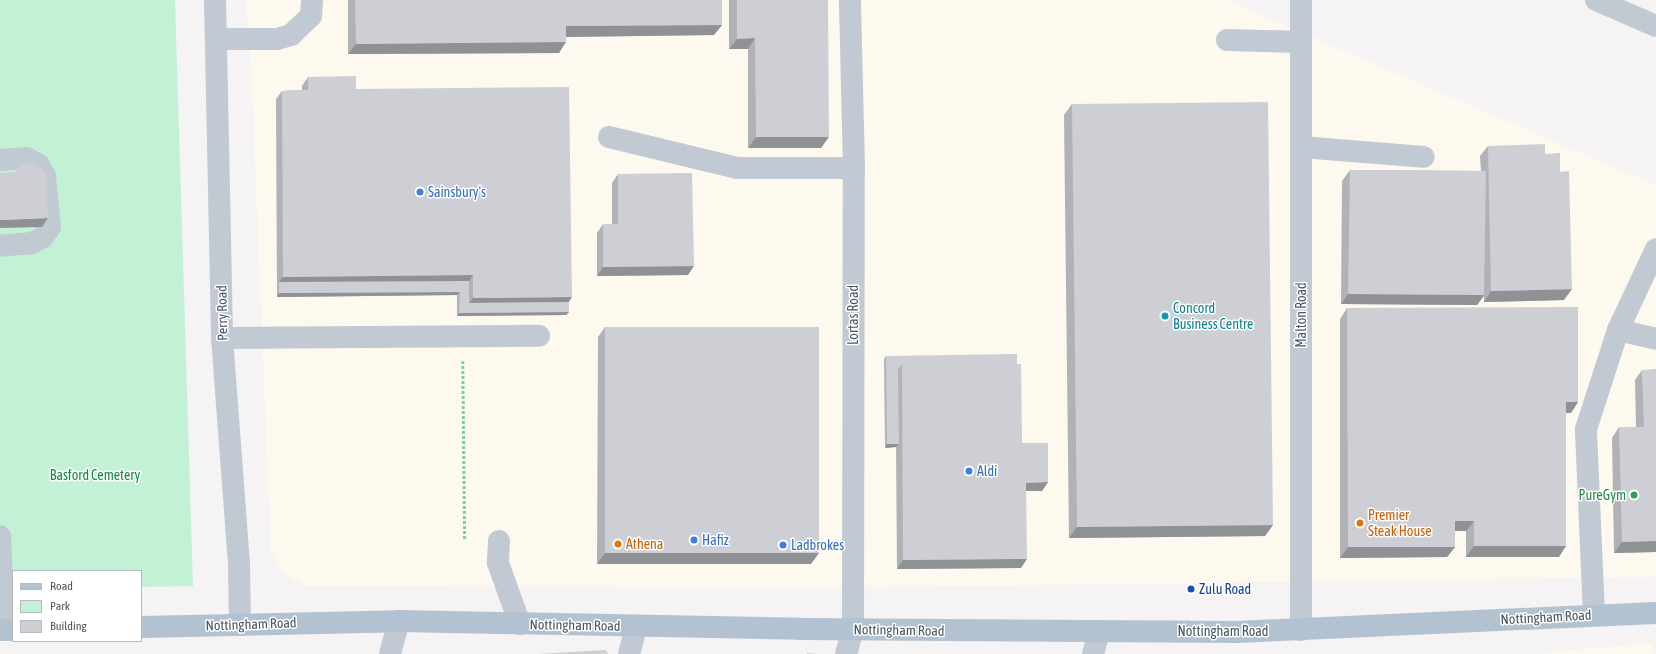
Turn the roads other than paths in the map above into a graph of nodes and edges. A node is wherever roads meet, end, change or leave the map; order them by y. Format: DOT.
graph roads {
  1 [pos="215,0"];
  2 [pos="312,0"];
  3 [pos="850,0"];
  4 [pos="1301,0"];
  5 [pos="1596,0"];
  6 [pos="1656,26"];
  7 [pos="217,39"];
  8 [pos="1227,40"];
  9 [pos="1301,42"];
  10 [pos="609,136"];
  11 [pos="1301,147"];
  12 [pos="1424,157"];
  13 [pos="0,160"];
  14 [pos="854,168"];
  15 [pos="0,246"];
  16 [pos="1656,249"];
  17 [pos="1618,330"];
  18 [pos="539,336"];
  19 [pos="222,338"];
  20 [pos="1656,339"];
  21 [pos="0,536"];
  22 [pos="499,541"];
  23 [pos="1656,613"];
  24 [pos="1594,615"];
  25 [pos="399,621"];
  26 [pos="240,624"];
  27 [pos="520,624"];
  28 [pos="142,627"];
  29 [pos="636,627"];
  30 [pos="853,629"];
  31 [pos="6,630"];
  32 [pos="1301,630"];
  33 [pos="1099,631"];
  34 [pos="390,654"];
  35 [pos="629,654"];
  36 [pos="846,654"];
  37 [pos="1093,654"];
  1 -- 7 [label="street, Perry Road"];
  2 -- 7 [label="street"];
  3 -- 14 [label="street, Lortas Road"];
  4 -- 9 [label="street, Malton Road"];
  5 -- 6 [label="street"];
  7 -- 19 [label="street, Perry Road"];
  8 -- 9 [label="street"];
  9 -- 11 [label="street, Malton Road"];
  10 -- 14 [label="street"];
  11 -- 12 [label="street"];
  11 -- 32 [label="street, Malton Road"];
  13 -- 15 [label="street"];
  14 -- 30 [label="street, Lortas Road"];
  16 -- 17 [label="street"];
  17 -- 20 [label="street"];
  17 -- 24 [label="street"];
  18 -- 19 [label="street"];
  19 -- 26 [label="street, Perry Road"];
  21 -- 31 [label="street"];
  22 -- 27 [label="street"];
  23 -- 24 [label="main road, Nottingham Road"];
  24 -- 32 [label="main road, Nottingham Road"];
  25 -- 26 [label="main road, Nottingham Road"];
  25 -- 27 [label="main road, Nottingham Road"];
  25 -- 34 [label="street"];
  26 -- 28 [label="main road, Nottingham Road"];
  27 -- 29 [label="main road, Nottingham Road"];
  29 -- 30 [label="main road, Nottingham Road"];
  29 -- 35 [label="street"];
  30 -- 33 [label="main road, Nottingham Road"];
  30 -- 36 [label="street, Lortas Road"];
  32 -- 33 [label="main road, Nottingham Road"];
  33 -- 37 [label="street"];
}
